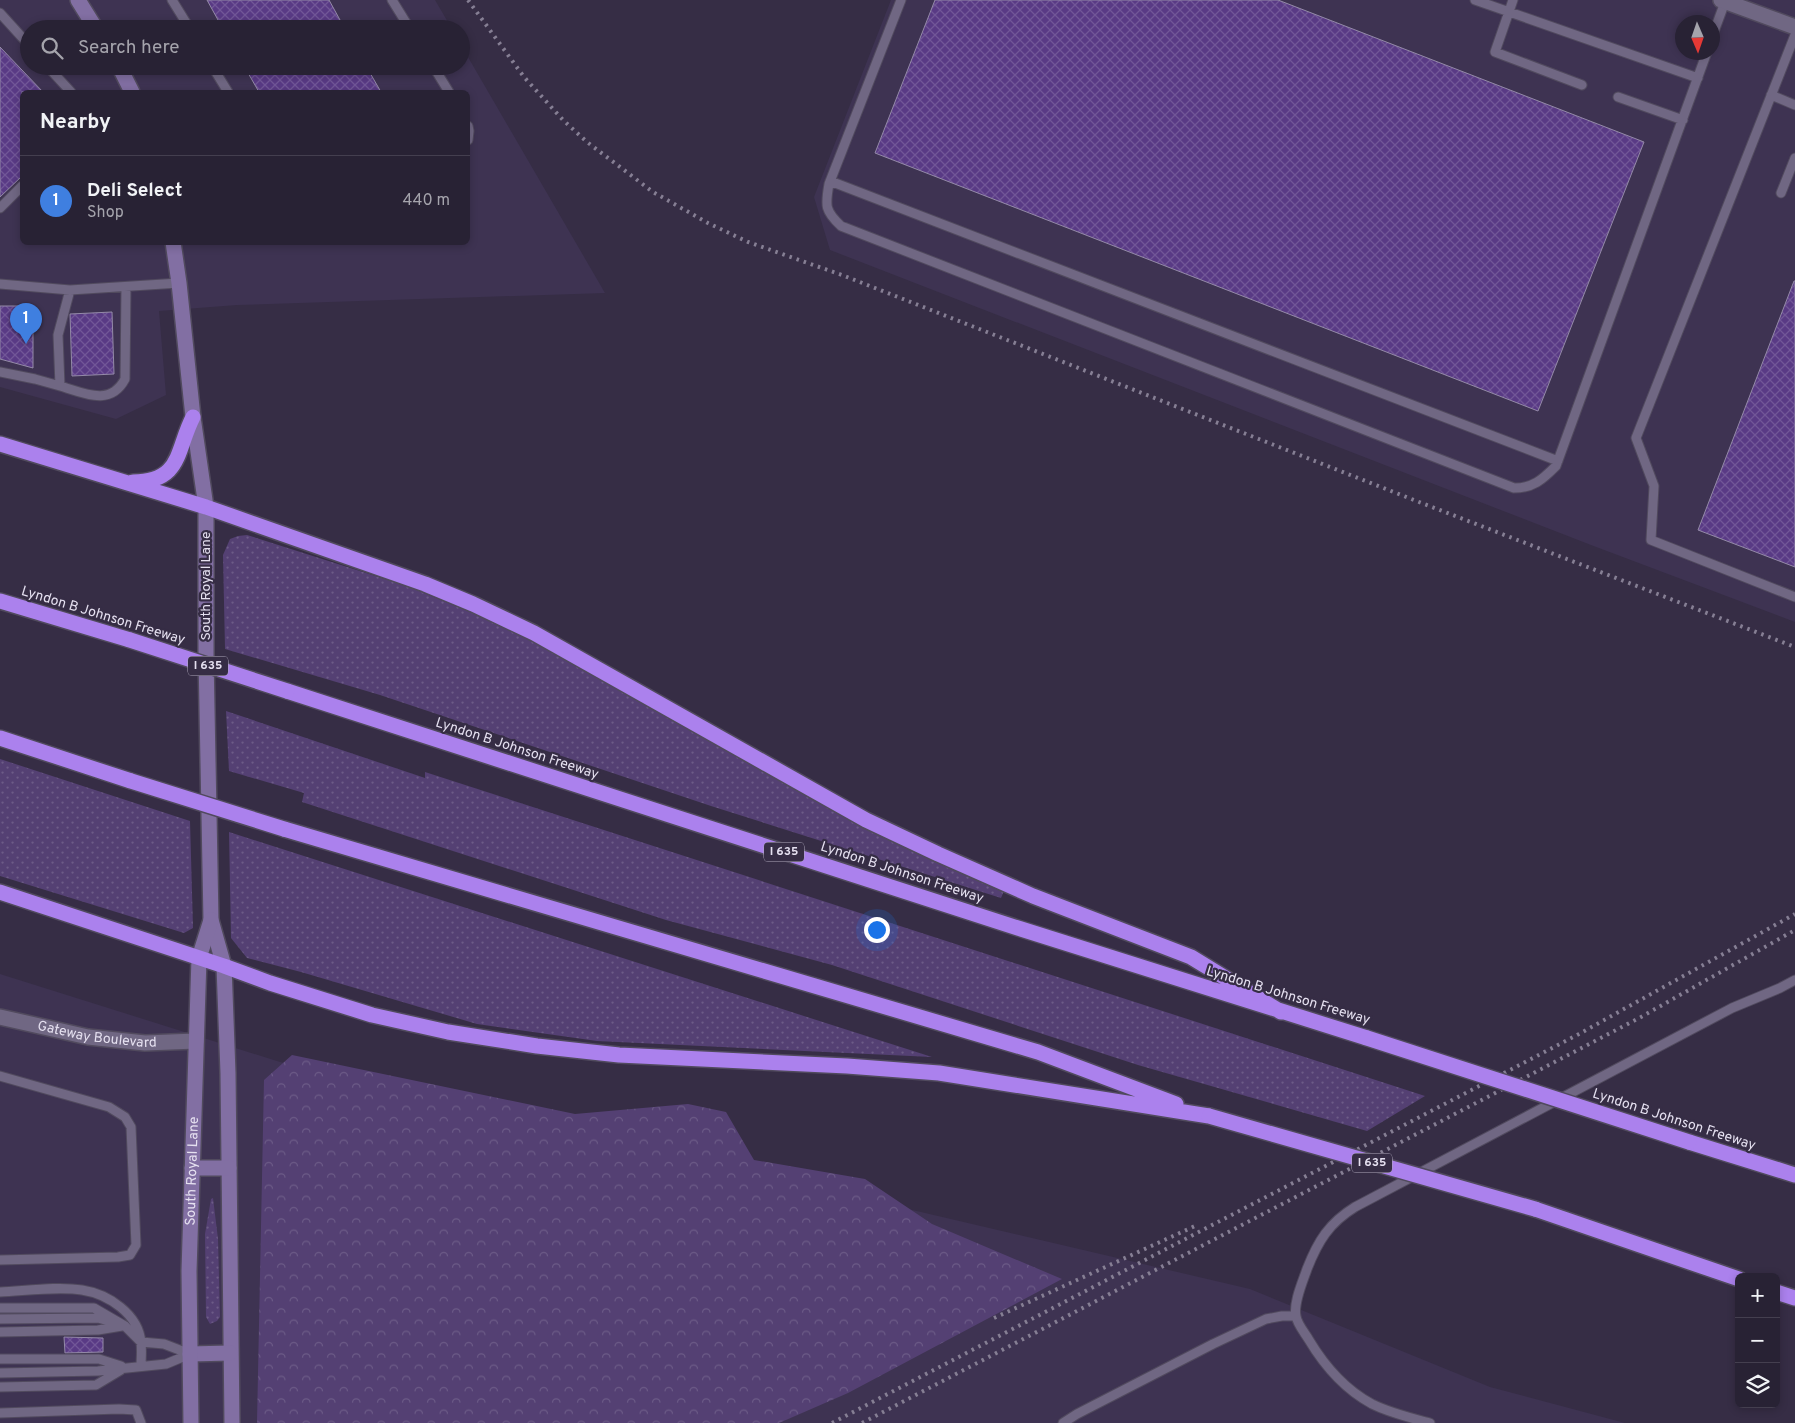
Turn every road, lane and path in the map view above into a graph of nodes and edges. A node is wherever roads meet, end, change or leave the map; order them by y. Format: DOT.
graph roads {
  1 [pos="78,0"];
  2 [pos="172,0"];
  3 [pos="392,0"];
  4 [pos="901,0"];
  5 [pos="1475,0"];
  6 [pos="1513,0"];
  7 [pos="1723,1"];
  8 [pos="0,13"];
  9 [pos="1509,13"];
  10 [pos="1719,15"];
  11 [pos="90,20"];
  12 [pos="184,20"];
  13 [pos="404,20"];
  14 [pos="1795,27"];
  15 [pos="20,35"];
  16 [pos="1795,35"];
  17 [pos="1704,60"];
  18 [pos="56,75"];
  19 [pos="124,75"];
  20 [pos="218,75"];
  21 [pos="439,75"];
  22 [pos="1698,78"];
  23 [pos="1582,85"];
  24 [pos="69,90"];
  25 [pos="131,90"];
  26 [pos="227,90"];
  27 [pos="448,90"];
  28 [pos="1771,95"];
  29 [pos="1618,97"];
  30 [pos="1795,105"];
  31 [pos="1683,120"];
  32 [pos="1795,158"];
  33 [pos="830,181"];
  34 [pos="20,188"];
  35 [pos="1781,193"];
  36 [pos="0,208"];
  37 [pos="174,245"];
  38 [pos="180,283"];
  39 [pos="0,284"];
  40 [pos="126,286"];
  41 [pos="70,290"];
  42 [pos="0,372"];
  43 [pos="60,386"];
  44 [pos="193,417"];
  45 [pos="0,444"];
  46 [pos="1558,461"];
  47 [pos="120,482"];
  48 [pos="206,507"];
  49 [pos="1795,597"];
  50 [pos="0,601"];
  51 [pos="0,738"];
  52 [pos="0,892"];
  53 [pos="211,920"];
  54 [pos="199,958"];
  55 [pos="224,966"];
  56 [pos="1795,980"];
  57 [pos="1281,1012"];
  58 [pos="0,1017"];
  59 [pos="196,1042"];
  60 [pos="0,1076"];
  61 [pos="1209,1116"];
  62 [pos="192,1168"];
  63 [pos="229,1168"];
  64 [pos="1795,1176"];
  65 [pos="0,1260"];
  66 [pos="1735,1278"];
  67 [pos="0,1292"];
  68 [pos="1780,1293"];
  69 [pos="1795,1298"];
  70 [pos="0,1308"];
  71 [pos="1296,1316"];
  72 [pos="0,1319"];
  73 [pos="125,1326"];
  74 [pos="0,1332"];
  75 [pos="142,1342"];
  76 [pos="230,1353"];
  77 [pos="190,1354"];
  78 [pos="0,1359"];
  79 [pos="141,1366"];
  80 [pos="125,1367"];
  81 [pos="0,1372"];
  82 [pos="0,1387"];
  83 [pos="0,1413"];
  84 [pos="141,1423"];
  85 [pos="191,1423"];
  86 [pos="232,1423"];
  87 [pos="1063,1423"];
  88 [pos="1430,1423"];
  1 -- 11 [label="main road"];
  2 -- 12 [label="lane"];
  3 -- 13 [label="lane"];
  4 -- 33 [label="lane"];
  5 -- 9 [label="lane"];
  6 -- 9 [label="lane"];
  7 -- 10 [label="lane"];
  7 -- 14 [label="street"];
  8 -- 15 [label="lane"];
  9 -- 22 [label="lane"];
  9 -- 23 [label="lane"];
  16 -- 28 [label="lane"];
  17 -- 22 [label="lane"];
  18 -- 24 [label="lane"];
  19 -- 25 [label="main road"];
  20 -- 26 [label="lane"];
  21 -- 27 [label="lane"];
  22 -- 31 [label="lane"];
  28 -- 30 [label="lane"];
  28 -- 49 [label="lane"];
  29 -- 31 [label="lane"];
  31 -- 46 [label="lane"];
  32 -- 35 [label="lane"];
  33 -- 46 [label="lane"];
  33 -- 46 [label="lane"];
  34 -- 36 [label="lane"];
  37 -- 38 [label="main road, South Royal Lane"];
  38 -- 40 [label="lane"];
  38 -- 44 [label="main road, South Royal Lane"];
  39 -- 41 [label="lane"];
  40 -- 41 [label="lane"];
  40 -- 43 [label="lane"];
  41 -- 43 [label="lane"];
  42 -- 43 [label="lane"];
  44 -- 47 [label="highway"];
  44 -- 48 [label="main road, South Royal Lane"];
  45 -- 47 [label="highway"];
  47 -- 48 [label="highway"];
  48 -- 53 [label="main road, South Royal Lane"];
  48 -- 57 [label="highway"];
  50 -- 57 [label="highway, Lyndon B Johnson Freeway / I 635, bridge"];
  51 -- 61 [label="highway, I 635, bridge"];
  52 -- 54 [label="highway"];
  53 -- 54 [label="main road, South Royal Lane"];
  53 -- 55 [label="main road, South Royal Lane"];
  54 -- 55 [label="highway"];
  54 -- 59 [label="main road, South Royal Lane"];
  55 -- 61 [label="highway"];
  55 -- 63 [label="main road, South Royal Lane"];
  56 -- 71 [label="lane"];
  57 -- 64 [label="highway, Lyndon B Johnson Freeway / I 635, bridge"];
  58 -- 59 [label="street, Gateway Boulevard"];
  59 -- 62 [label="main road, South Royal Lane"];
  60 -- 65 [label="lane"];
  61 -- 66 [label="highway, I 635, bridge"];
  62 -- 63 [label="main road"];
  62 -- 77 [label="main road, South Royal Lane"];
  63 -- 76 [label="main road, South Royal Lane"];
  67 -- 75 [label="lane"];
  68 -- 69 [label="highway"];
  70 -- 73 [label="lane"];
  71 -- 87 [label="lane"];
  71 -- 88 [label="lane"];
  72 -- 73 [label="lane"];
  73 -- 74 [label="lane"];
  73 -- 75 [label="lane"];
  75 -- 77 [label="lane"];
  75 -- 79 [label="lane"];
  76 -- 77 [label="main road"];
  76 -- 86 [label="main road, South Royal Lane"];
  77 -- 79 [label="lane"];
  77 -- 85 [label="main road, South Royal Lane"];
  78 -- 80 [label="lane"];
  79 -- 80 [label="lane"];
  80 -- 81 [label="lane"];
  80 -- 82 [label="lane"];
  83 -- 84 [label="lane"];
}
